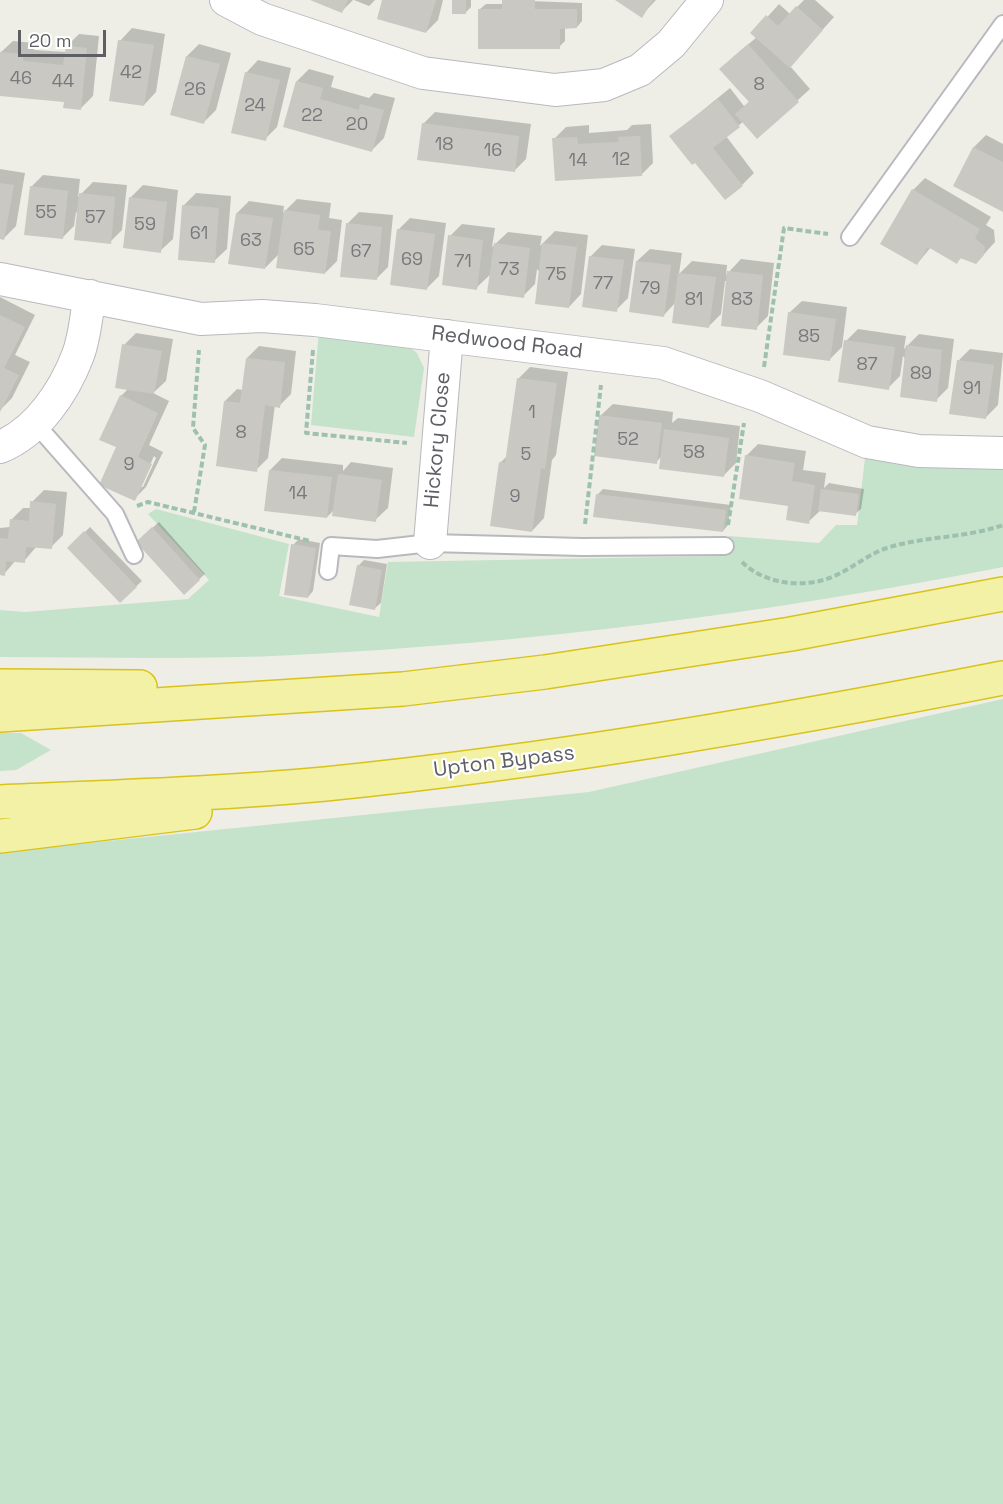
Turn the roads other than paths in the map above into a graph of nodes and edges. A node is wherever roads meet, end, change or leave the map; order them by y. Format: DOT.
graph roads {
  1 [pos="226,0"];
  2 [pos="707,0"];
  3 [pos="1003,24"];
  4 [pos="850,237"];
  5 [pos="0,279"];
  6 [pos="90,296"];
  7 [pos="447,336"];
  8 [pos="34,422"];
  9 [pos="0,447"];
  10 [pos="1003,453"];
  11 [pos="429,543"];
  12 [pos="725,546"];
  13 [pos="134,555"];
  14 [pos="327,571"];
  15 [pos="1003,594"];
  16 [pos="1003,678"];
  17 [pos="0,686"];
  18 [pos="403,689"];
  19 [pos="0,715"];
  20 [pos="323,784"];
  21 [pos="0,802"];
  22 [pos="0,836"];
  1 -- 2 [label="street"];
  3 -- 4 [label="lane"];
  5 -- 6 [label="street, Redwood Road"];
  6 -- 7 [label="street, Redwood Road"];
  6 -- 8 [label="street"];
  7 -- 10 [label="street, Redwood Road"];
  7 -- 11 [label="street, Hickory Close"];
  8 -- 9 [label="street"];
  8 -- 13 [label="lane"];
  11 -- 12 [label="lane"];
  11 -- 14 [label="lane"];
  15 -- 18 [label="highway"];
  16 -- 20 [label="highway, Upton Bypass"];
  17 -- 18 [label="highway"];
  18 -- 19 [label="highway"];
  20 -- 21 [label="highway, Upton Bypass"];
  20 -- 22 [label="highway"];
}
